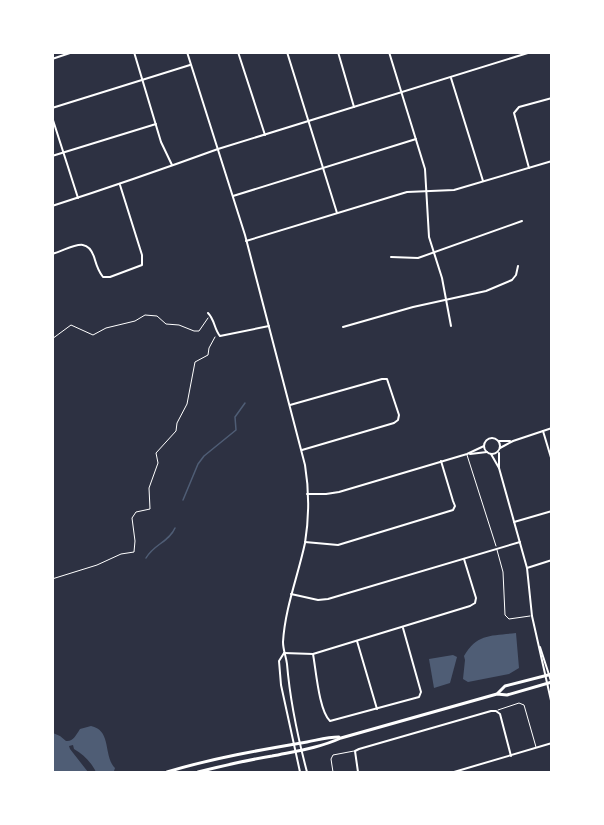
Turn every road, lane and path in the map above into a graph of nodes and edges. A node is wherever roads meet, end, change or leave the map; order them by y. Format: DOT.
graph roads {
  1 [pos="73,52"];
  2 [pos="134,52"];
  3 [pos="187,52"];
  4 [pos="238,52"];
  5 [pos="287,52"];
  6 [pos="338,52"];
  7 [pos="389,52"];
  8 [pos="531,52"];
  9 [pos="52,59"];
  10 [pos="190,65"];
  11 [pos="451,78"];
  12 [pos="143,80"];
  13 [pos="402,93"];
  14 [pos="552,98"];
  15 [pos="354,106"];
  16 [pos="52,108"];
  17 [pos="52,117"];
  18 [pos="309,122"];
  19 [pos="156,124"];
  20 [pos="265,135"];
  21 [pos="416,139"];
  22 [pos="218,149"];
  23 [pos="64,153"];
  24 [pos="52,156"];
  25 [pos="552,161"];
  26 [pos="171,165"];
  27 [pos="323,168"];
  28 [pos="530,168"];
  29 [pos="483,181"];
  30 [pos="120,185"];
  31 [pos="426,191"];
  32 [pos="233,196"];
  33 [pos="78,198"];
  34 [pos="52,206"];
  35 [pos="337,213"];
  36 [pos="522,221"];
  37 [pos="246,241"];
  38 [pos="434,252"];
  39 [pos="52,254"];
  40 [pos="391,257"];
  41 [pos="518,266"];
  42 [pos="447,300"];
  43 [pos="208,313"];
  44 [pos="268,326"];
  45 [pos="451,326"];
  46 [pos="343,327"];
  47 [pos="218,334"];
  48 [pos="52,339"];
  49 [pos="290,405"];
  50 [pos="552,428"];
  51 [pos="543,431"];
  52 [pos="499,441"];
  53 [pos="513,441"];
  54 [pos="484,446"];
  55 [pos="302,450"];
  56 [pos="500,450"];
  57 [pos="487,452"];
  58 [pos="467,453"];
  59 [pos="491,454"];
  60 [pos="441,461"];
  61 [pos="552,461"];
  62 [pos="499,468"];
  63 [pos="307,494"];
  64 [pos="552,511"];
  65 [pos="514,522"];
  66 [pos="305,542"];
  67 [pos="520,542"];
  68 [pos="497,549"];
  69 [pos="464,559"];
  70 [pos="552,560"];
  71 [pos="527,568"];
  72 [pos="52,579"];
  73 [pos="291,594"];
  74 [pos="532,616"];
  75 [pos="403,627"];
  76 [pos="357,641"];
  77 [pos="539,645"];
  78 [pos="284,653"];
  79 [pos="313,654"];
  80 [pos="550,674"];
  81 [pos="544,676"];
  82 [pos="551,683"];
  83 [pos="546,684"];
  84 [pos="497,694"];
  85 [pos="552,705"];
  86 [pos="377,709"];
  87 [pos="496,711"];
  88 [pos="341,738"];
  89 [pos="552,742"];
  90 [pos="294,743"];
  91 [pos="301,743"];
  92 [pos="536,748"];
  93 [pos="302,750"];
  94 [pos="296,751"];
  95 [pos="355,752"];
  96 [pos="511,756"];
  97 [pos="167,772"];
  98 [pos="198,772"];
  99 [pos="300,772"];
  100 [pos="307,772"];
  101 [pos="333,772"];
  102 [pos="358,772"];
  103 [pos="454,772"];
  1 -- 9 [label="street"];
  2 -- 12 [label="street"];
  3 -- 10 [label="street"];
  4 -- 20 [label="street"];
  5 -- 18 [label="street"];
  6 -- 15 [label="street"];
  7 -- 13 [label="street"];
  8 -- 11 [label="street"];
  10 -- 12 [label="street"];
  10 -- 22 [label="street"];
  11 -- 13 [label="street"];
  11 -- 29 [label="street"];
  12 -- 16 [label="street"];
  12 -- 19 [label="street"];
  13 -- 15 [label="street"];
  13 -- 21 [label="street"];
  14 -- 28 [label="street"];
  15 -- 18 [label="street"];
  17 -- 23 [label="street"];
  18 -- 20 [label="street"];
  18 -- 27 [label="street"];
  19 -- 23 [label="street"];
  19 -- 26 [label="street"];
  20 -- 22 [label="street"];
  21 -- 27 [label="street"];
  21 -- 31 [label="street"];
  22 -- 26 [label="street"];
  22 -- 32 [label="street"];
  23 -- 24 [label="street"];
  23 -- 33 [label="street"];
  25 -- 28 [label="street"];
  26 -- 30 [label="street"];
  27 -- 32 [label="street"];
  27 -- 35 [label="street"];
  28 -- 29 [label="street"];
  29 -- 31 [label="street"];
  30 -- 33 [label="street"];
  30 -- 39 [label="street"];
  31 -- 35 [label="street"];
  31 -- 38 [label="street"];
  32 -- 37 [label="street"];
  33 -- 34 [label="street"];
  35 -- 37 [label="street"];
  36 -- 38 [label="street"];
  37 -- 44 [label="street"];
  38 -- 40 [label="street"];
  38 -- 42 [label="street"];
  41 -- 42 [label="street"];
  42 -- 45 [label="street"];
  42 -- 46 [label="street"];
  43 -- 47 [label="street"];
  43 -- 48 [label="path"];
  44 -- 47 [label="street"];
  44 -- 49 [label="street"];
  47 -- 72 [label="path"];
  49 -- 55 [label="street"];
  49 -- 55 [label="street"];
  50 -- 51 [label="street"];
  51 -- 53 [label="street"];
  51 -- 61 [label="street"];
  52 -- 53 [label="street"];
  52 -- 54 [label="street"];
  52 -- 56 [label="street"];
  53 -- 56 [label="street"];
  54 -- 57 [label="street"];
  54 -- 58 [label="street"];
  55 -- 63 [label="street"];
  56 -- 59 [label="street"];
  56 -- 62 [label="street"];
  57 -- 58 [label="street"];
  57 -- 59 [label="street"];
  58 -- 60 [label="street"];
  58 -- 68 [label="lane"];
  59 -- 62 [label="street"];
  60 -- 63 [label="street"];
  60 -- 66 [label="street"];
  62 -- 65 [label="street"];
  63 -- 66 [label="street"];
  64 -- 65 [label="street"];
  65 -- 67 [label="street"];
  66 -- 73 [label="street"];
  67 -- 68 [label="street"];
  67 -- 71 [label="street"];
  68 -- 69 [label="street"];
  68 -- 74 [label="lane"];
  69 -- 73 [label="street"];
  69 -- 75 [label="street"];
  70 -- 71 [label="street"];
  71 -- 74 [label="street"];
  73 -- 78 [label="street"];
  74 -- 77 [label="street"];
  75 -- 76 [label="street"];
  75 -- 86 [label="street"];
  76 -- 79 [label="street"];
  76 -- 86 [label="street"];
  77 -- 80 [label="street"];
  77 -- 81 [label="street"];
  78 -- 79 [label="street"];
  78 -- 90 [label="street"];
  78 -- 91 [label="street"];
  79 -- 86 [label="street"];
  80 -- 81 [label="main road"];
  80 -- 82 [label="street"];
  81 -- 83 [label="street"];
  81 -- 84 [label="main road"];
  82 -- 83 [label="main road"];
  83 -- 84 [label="main road"];
  83 -- 85 [label="street"];
  84 -- 88 [label="main road"];
  87 -- 92 [label="lane"];
  87 -- 95 [label="street"];
  87 -- 96 [label="street"];
  88 -- 91 [label="main road"];
  88 -- 93 [label="main road"];
  89 -- 92 [label="street"];
  90 -- 91 [label="main road"];
  90 -- 94 [label="street"];
  90 -- 97 [label="main road"];
  91 -- 93 [label="street"];
  92 -- 96 [label="street"];
  93 -- 94 [label="main road"];
  93 -- 100 [label="street"];
  94 -- 98 [label="main road"];
  94 -- 99 [label="street"];
  95 -- 101 [label="lane"];
  95 -- 102 [label="street"];
  96 -- 103 [label="street"];
}
